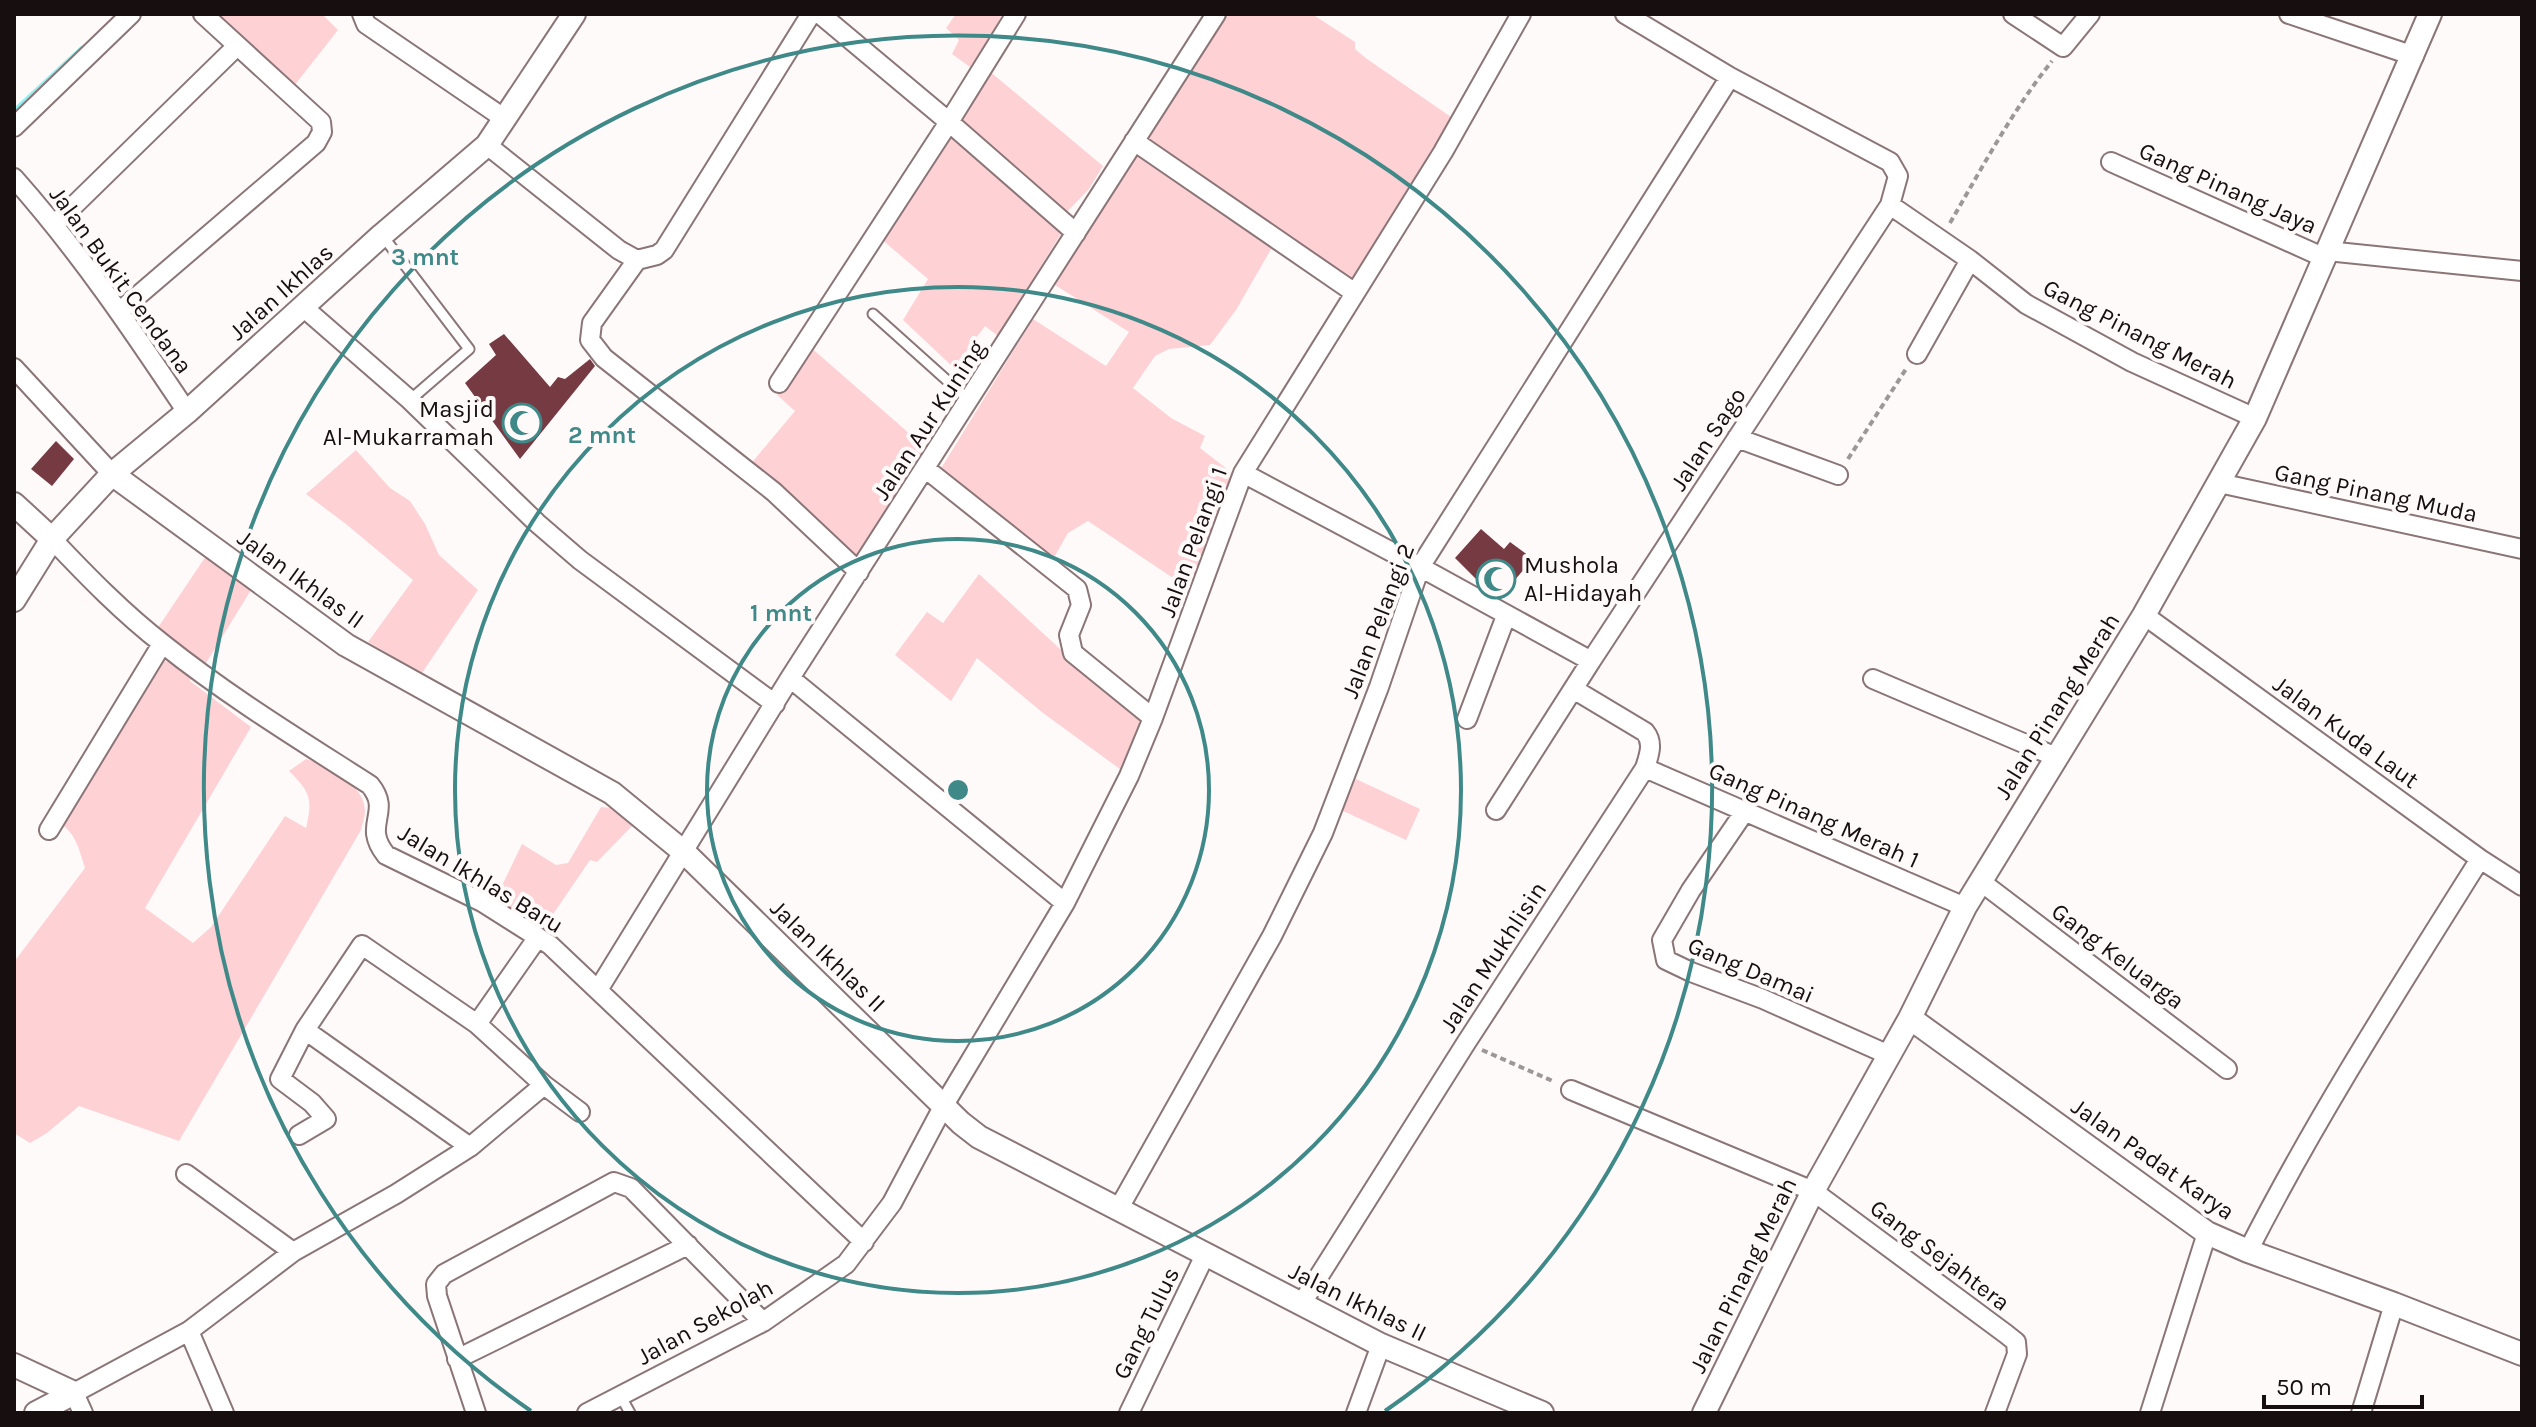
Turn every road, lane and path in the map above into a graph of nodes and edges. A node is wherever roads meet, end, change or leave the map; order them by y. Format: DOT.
graph roads {
  1 [pos="131,14"];
  2 [pos="203,14"];
  3 [pos="362,14"];
  4 [pos="574,14"];
  5 [pos="811,14"];
  6 [pos="820,14"];
  7 [pos="1016,14"];
  8 [pos="1216,14"];
  9 [pos="1521,14"];
  10 [pos="1625,14"];
  11 [pos="2013,14"];
  12 [pos="2090,14"];
  13 [pos="2289,14"];
  14 [pos="2430,14"];
  15 [pos="237,46"];
  16 [pos="2063,47"];
  17 [pos="2414,56"];
  18 [pos="1730,77"];
  19 [pos="505,119"];
  20 [pos="949,122"];
  21 [pos="14,127"];
  22 [pos="1134,141"];
  23 [pos="487,145"];
  24 [pos="2111,162"];
  25 [pos="14,178"];
  26 [pos="1890,205"];
  27 [pos="55,224"];
  28 [pos="1076,233"];
  29 [pos="382,235"];
  30 [pos="1940,240"];
  31 [pos="2326,255"];
  32 [pos="637,260"];
  33 [pos="1970,260"];
  34 [pos="2522,271"];
  35 [pos="1355,293"];
  36 [pos="303,307"];
  37 [pos="120,311"];
  38 [pos="873,314"];
  39 [pos="1917,354"];
  40 [pos="14,368"];
  41 [pos="779,383"];
  42 [pos="410,400"];
  43 [pos="970,401"];
  44 [pos="187,412"];
  45 [pos="2255,418"];
  46 [pos="1737,438"];
  47 [pos="926,469"];
  48 [pos="1243,473"];
  49 [pos="112,474"];
  50 [pos="1838,475"];
  51 [pos="2219,483"];
  52 [pos="14,504"];
  53 [pos="52,539"];
  54 [pos="2522,549"];
  55 [pos="1420,567"];
  56 [pos="859,572"];
  57 [pos="14,600"];
  58 [pos="2144,615"];
  59 [pos="1506,616"];
  60 [pos="162,644"];
  61 [pos="1591,661"];
  62 [pos="790,678"];
  63 [pos="1873,679"];
  64 [pos="1575,690"];
  65 [pos="775,704"];
  66 [pos="1153,718"];
  67 [pos="1467,719"];
  68 [pos="2056,757"];
  69 [pos="1645,768"];
  70 [pos="1496,810"];
  71 [pos="1745,811"];
  72 [pos="49,830"];
  73 [pos="685,853"];
  74 [pos="2480,859"];
  75 [pos="1980,881"];
  76 [pos="2522,886"];
  77 [pos="1065,903"];
  78 [pos="1965,907"];
  79 [pos="538,937"];
  80 [pos="598,990"];
  81 [pos="1910,1018"];
  82 [pos="477,1024"];
  83 [pos="305,1030"];
  84 [pos="1466,1043"];
  85 [pos="1889,1055"];
  86 [pos="2227,1069"];
  87 [pos="544,1085"];
  88 [pos="1571,1090"];
  89 [pos="944,1105"];
  90 [pos="580,1112"];
  91 [pos="299,1135"];
  92 [pos="470,1147"];
  93 [pos="186,1174"];
  94 [pos="1813,1191"];
  95 [pos="1119,1208"];
  96 [pos="2207,1233"];
  97 [pos="864,1242"];
  98 [pos="688,1245"];
  99 [pos="2248,1251"];
  100 [pos="293,1252"];
  101 [pos="1206,1253"];
  102 [pos="1302,1303"];
  103 [pos="2394,1304"];
  104 [pos="763,1322"];
  105 [pos="189,1331"];
  106 [pos="1381,1345"];
  107 [pos="2522,1354"];
  108 [pos="457,1359"];
  109 [pos="14,1365"];
  110 [pos="620,1395"];
  111 [pos="79,1403"];
  112 [pos="36,1413"];
  113 [pos="224,1413"];
  114 [pos="476,1413"];
  115 [pos="587,1413"];
  116 [pos="630,1413"];
  117 [pos="1129,1413"];
  118 [pos="1356,1413"];
  119 [pos="1542,1413"];
  120 [pos="1704,1413"];
  121 [pos="1995,1413"];
  122 [pos="2150,1413"];
  123 [pos="2361,1413"];
  1 -- 21 [label="street"];
  2 -- 15 [label="street"];
  3 -- 19 [label="street"];
  4 -- 19 [label="street, Jalan Ikhlas"];
  5 -- 32 [label="street"];
  6 -- 20 [label="street"];
  7 -- 20 [label="street"];
  8 -- 22 [label="street, Jalan Aur Kuning"];
  9 -- 35 [label="street, Jalan Pelangi 1"];
  10 -- 18 [label="street, Jalan Sago"];
  11 -- 16 [label="street"];
  12 -- 16 [label="street"];
  13 -- 17 [label="street"];
  14 -- 17 [label="street, Jalan Pinang Merah"];
  15 -- 27 [label="street"];
  15 -- 37 [label="street"];
  16 -- 30 [label="path"];
  17 -- 31 [label="street, Jalan Pinang Merah"];
  18 -- 26 [label="street, Jalan Sago"];
  18 -- 55 [label="street, Jalan Pelangi 2"];
  19 -- 23 [label="street, Jalan Ikhlas"];
  20 -- 28 [label="street"];
  20 -- 41 [label="street"];
  22 -- 28 [label="street, Jalan Aur Kuning"];
  22 -- 35 [label="street"];
  23 -- 29 [label="street, Jalan Ikhlas"];
  23 -- 32 [label="street"];
  24 -- 31 [label="street, Gang Pinang Jaya"];
  25 -- 27 [label="street, Jalan Bukit Cendana"];
  26 -- 30 [label="street, Gang Pinang Merah"];
  26 -- 46 [label="street, Jalan Sago"];
  27 -- 37 [label="street, Jalan Bukit Cendana"];
  28 -- 43 [label="street, Jalan Aur Kuning"];
  29 -- 36 [label="street, Jalan Ikhlas"];
  29 -- 42 [label="lane"];
  30 -- 33 [label="street, Gang Pinang Merah"];
  31 -- 34 [label="street, Gang Pinang Jaya"];
  31 -- 45 [label="street, Jalan Pinang Merah"];
  32 -- 56 [label="street"];
  33 -- 39 [label="street"];
  33 -- 45 [label="street, Gang Pinang Merah"];
  35 -- 48 [label="street, Jalan Pelangi 1"];
  36 -- 42 [label="street"];
  36 -- 44 [label="street, Jalan Ikhlas"];
  37 -- 44 [label="street, Jalan Bukit Cendana"];
  38 -- 43 [label="lane"];
  39 -- 50 [label="path"];
  40 -- 49 [label="street"];
  42 -- 65 [label="street"];
  43 -- 47 [label="street, Jalan Aur Kuning"];
  44 -- 49 [label="street, Jalan Ikhlas"];
  45 -- 51 [label="street, Jalan Pinang Merah"];
  46 -- 50 [label="street"];
  46 -- 61 [label="street, Jalan Sago"];
  47 -- 56 [label="street, Jalan Aur Kuning"];
  47 -- 66 [label="street"];
  48 -- 55 [label="street"];
  48 -- 66 [label="street, Jalan Pelangi 1"];
  49 -- 53 [label="street, Jalan Ikhlas"];
  49 -- 73 [label="street, Jalan Ikhlas II"];
  51 -- 54 [label="street, Gang Pinang Muda"];
  51 -- 58 [label="street, Jalan Pinang Merah"];
  52 -- 53 [label="street"];
  53 -- 57 [label="street, Jalan Ikhlas"];
  53 -- 60 [label="street, Jalan Ikhlas Baru"];
  55 -- 59 [label="street"];
  55 -- 95 [label="street, Jalan Pelangi 2"];
  56 -- 62 [label="street, Jalan Aur Kuning"];
  58 -- 68 [label="street, Jalan Pinang Merah"];
  58 -- 74 [label="street, Jalan Kuda Laut"];
  59 -- 61 [label="street"];
  59 -- 67 [label="street"];
  60 -- 72 [label="street"];
  60 -- 79 [label="street, Jalan Ikhlas Baru"];
  61 -- 64 [label="street"];
  62 -- 65 [label="street, Jalan Aur Kuning"];
  62 -- 77 [label="street"];
  63 -- 68 [label="street"];
  64 -- 69 [label="street"];
  64 -- 70 [label="street"];
  65 -- 73 [label="street, Jalan Aur Kuning"];
  66 -- 77 [label="street, Jalan Pelangi 1"];
  68 -- 75 [label="street, Jalan Pinang Merah"];
  69 -- 71 [label="street, Gang Pinang Merah 1"];
  69 -- 84 [label="street, Jalan Mukhlisin"];
  71 -- 78 [label="street, Gang Pinang Merah 1"];
  71 -- 85 [label="street, Gang Damai"];
  73 -- 80 [label="street, Jalan Aur Kuning"];
  73 -- 89 [label="street, Jalan Ikhlas II"];
  74 -- 76 [label="street, Jalan Kuda Laut"];
  74 -- 99 [label="street"];
  75 -- 78 [label="street, Jalan Pinang Merah"];
  75 -- 86 [label="street, Gang Keluarga"];
  77 -- 89 [label="street, Jalan Pelangi 1"];
  78 -- 81 [label="street, Jalan Pinang Merah"];
  79 -- 80 [label="street, Jalan Ikhlas Baru"];
  79 -- 82 [label="street"];
  80 -- 97 [label="street, Jalan Ikhlas Baru"];
  81 -- 85 [label="street, Jalan Pinang Merah"];
  81 -- 96 [label="street, Jalan Padat Karya"];
  82 -- 83 [label="street"];
  82 -- 87 [label="street"];
  83 -- 91 [label="street"];
  83 -- 92 [label="street"];
  84 -- 88 [label="path"];
  84 -- 102 [label="street, Jalan Mukhlisin"];
  85 -- 94 [label="street, Jalan Pinang Merah"];
  87 -- 90 [label="street"];
  87 -- 92 [label="street"];
  88 -- 94 [label="street"];
  89 -- 95 [label="street, Jalan Ikhlas II"];
  89 -- 97 [label="street, Jalan Sekolah"];
  92 -- 100 [label="street"];
  93 -- 100 [label="street"];
  94 -- 120 [label="street, Jalan Pinang Merah"];
  94 -- 121 [label="street, Gang Sejahtera"];
  95 -- 101 [label="street, Jalan Ikhlas II"];
  96 -- 99 [label="street, Jalan Padat Karya"];
  96 -- 122 [label="street"];
  97 -- 104 [label="street, Jalan Sekolah"];
  98 -- 104 [label="street"];
  98 -- 108 [label="street"];
  98 -- 108 [label="street"];
  99 -- 103 [label="street, Jalan Padat Karya"];
  100 -- 105 [label="street"];
  101 -- 102 [label="street, Jalan Ikhlas II"];
  101 -- 117 [label="street, Gang Tulus"];
  102 -- 106 [label="street, Jalan Ikhlas II"];
  103 -- 107 [label="street, Jalan Padat Karya"];
  103 -- 123 [label="street"];
  104 -- 110 [label="street, Jalan Sekolah"];
  105 -- 111 [label="street"];
  105 -- 113 [label="street"];
  106 -- 118 [label="street"];
  106 -- 119 [label="street, Jalan Ikhlas II"];
  108 -- 114 [label="street"];
  109 -- 111 [label="street"];
  110 -- 115 [label="street, Jalan Sekolah"];
  110 -- 116 [label="lane"];
  111 -- 112 [label="street"];
}
